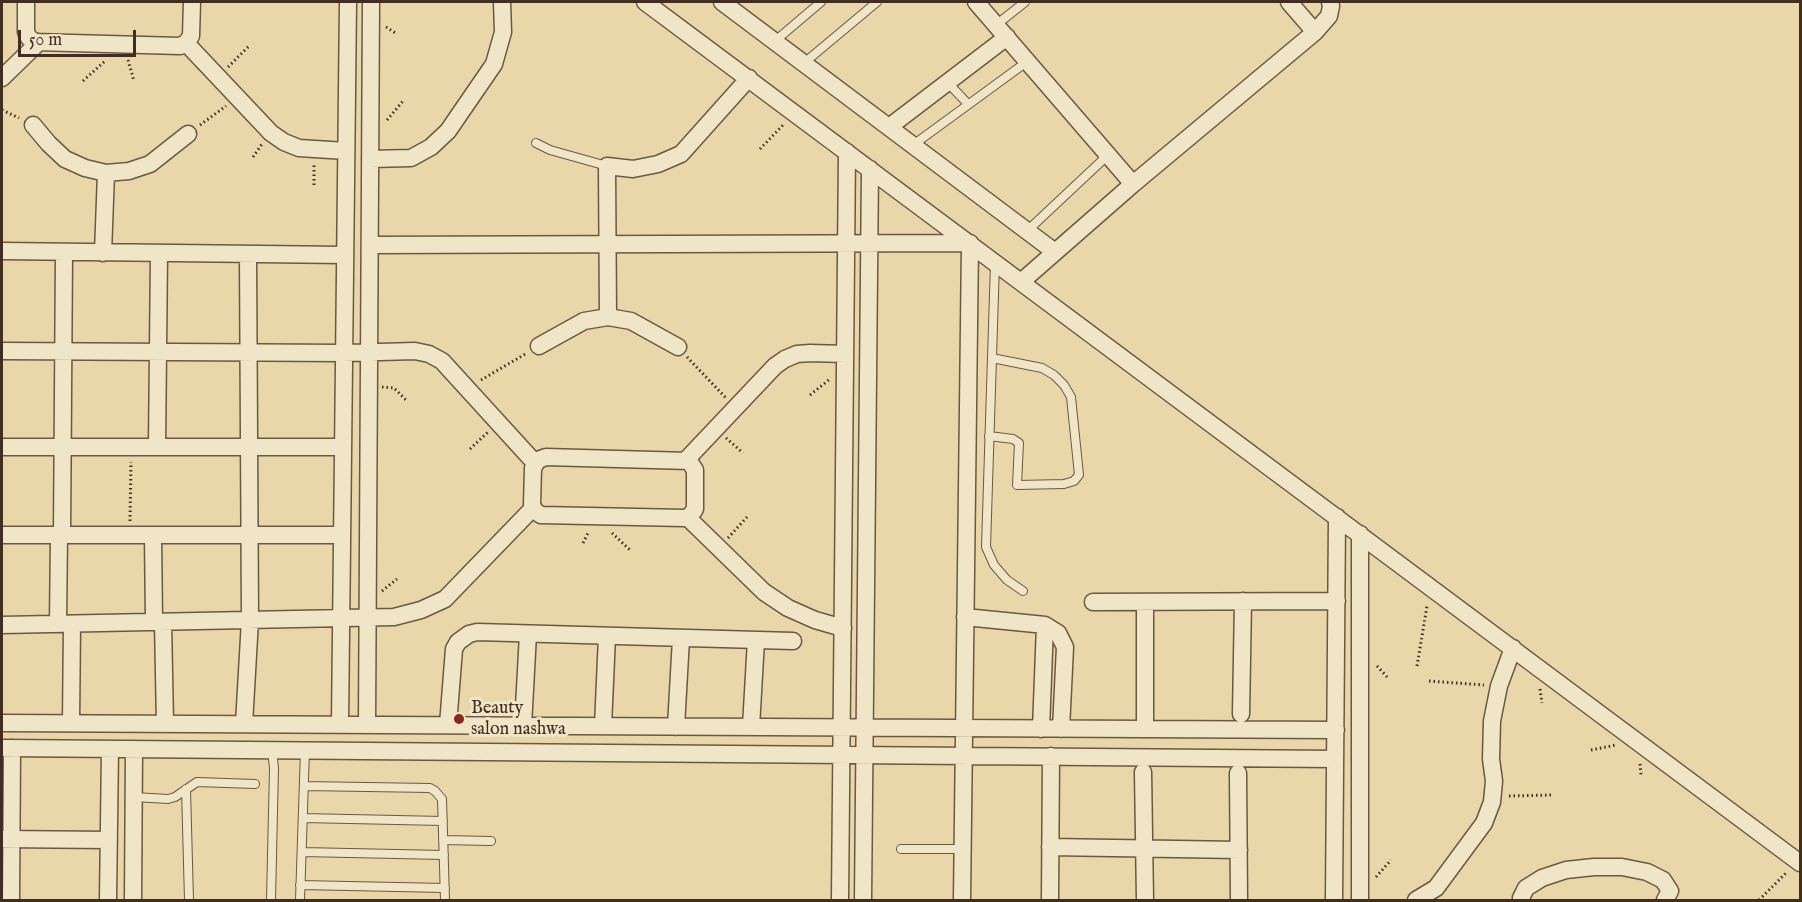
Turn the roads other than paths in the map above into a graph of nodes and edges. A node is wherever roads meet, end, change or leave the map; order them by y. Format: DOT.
graph roads {
  1 [pos="26,2"];
  2 [pos="192,2"];
  3 [pos="348,2"];
  4 [pos="371,2"];
  5 [pos="502,2"];
  6 [pos="645,2"];
  7 [pos="722,2"];
  8 [pos="821,2"];
  9 [pos="877,2"];
  10 [pos="976,2"];
  11 [pos="1025,2"];
  12 [pos="1289,2"];
  13 [pos="1330,2"];
  14 [pos="1002,31"];
  15 [pos="1315,32"];
  16 [pos="775,41"];
  17 [pos="39,42"];
  18 [pos="186,43"];
  19 [pos="1028,61"];
  20 [pos="804,63"];
  21 [pos="2,78"];
  22 [pos="748,78"];
  23 [pos="948,83"];
  24 [pos="968,104"];
  25 [pos="33,125"];
  26 [pos="889,127"];
  27 [pos="188,134"];
  28 [pos="536,143"];
  29 [pos="913,145"];
  30 [pos="346,152"];
  31 [pos="847,152"];
  32 [pos="1108,155"];
  33 [pos="370,159"];
  34 [pos="608,166"];
  35 [pos="870,170"];
  36 [pos="106,172"];
  37 [pos="1133,184"];
  38 [pos="1027,231"];
  39 [pos="970,243"];
  40 [pos="846,244"];
  41 [pos="868,244"];
  42 [pos="370,245"];
  43 [pos="608,245"];
  44 [pos="2,251"];
  45 [pos="64,252"];
  46 [pos="1055,252"];
  47 [pos="103,253"];
  48 [pos="159,253"];
  49 [pos="248,254"];
  50 [pos="345,255"];
  51 [pos="995,263"];
  52 [pos="1021,282"];
  53 [pos="608,318"];
  54 [pos="539,346"];
  55 [pos="678,346"];
  56 [pos="2,351"];
  57 [pos="64,351"];
  58 [pos="158,352"];
  59 [pos="248,352"];
  60 [pos="369,352"];
  61 [pos="344,353"];
  62 [pos="845,354"];
  63 [pos="992,358"];
  64 [pos="343,414"];
  65 [pos="369,415"];
  66 [pos="989,436"];
  67 [pos="2,447"];
  68 [pos="63,447"];
  69 [pos="157,447"];
  70 [pos="249,447"];
  71 [pos="343,447"];
  72 [pos="686,460"];
  73 [pos="866,463"];
  74 [pos="535,464"];
  75 [pos="844,464"];
  76 [pos="533,508"];
  77 [pos="687,517"];
  78 [pos="1337,517"];
  79 [pos="1360,534"];
  80 [pos="2,535"];
  81 [pos="61,535"];
  82 [pos="153,535"];
  83 [pos="250,535"];
  84 [pos="342,535"];
  85 [pos="1023,591"];
  86 [pos="1243,601"];
  87 [pos="1336,601"];
  88 [pos="1093,602"];
  89 [pos="1145,602"];
  90 [pos="368,617"];
  91 [pos="965,617"];
  92 [pos="341,618"];
  93 [pos="250,620"];
  94 [pos="159,622"];
  95 [pos="65,624"];
  96 [pos="2,625"];
  97 [pos="1045,625"];
  98 [pos="843,628"];
  99 [pos="528,634"];
  100 [pos="607,636"];
  101 [pos="681,638"];
  102 [pos="756,640"];
  103 [pos="793,641"];
  104 [pos="1513,648"];
  105 [pos="1241,714"];
  106 [pos="2,723"];
  107 [pos="71,723"];
  108 [pos="165,724"];
  109 [pos="244,724"];
  110 [pos="270,724"];
  111 [pos="340,725"];
  112 [pos="367,725"];
  113 [pos="448,725"];
  114 [pos="523,726"];
  115 [pos="562,726"];
  116 [pos="603,726"];
  117 [pos="676,727"];
  118 [pos="751,727"];
  119 [pos="842,728"];
  120 [pos="864,728"];
  121 [pos="964,728"];
  122 [pos="1041,729"];
  123 [pos="1061,729"];
  124 [pos="1145,729"];
  125 [pos="1336,730"];
  126 [pos="7,748"];
  127 [pos="110,749"];
  128 [pos="134,749"];
  129 [pos="272,750"];
  130 [pos="305,750"];
  131 [pos="564,752"];
  132 [pos="842,755"];
  133 [pos="864,755"];
  134 [pos="964,756"];
  135 [pos="1051,756"];
  136 [pos="1335,759"];
  137 [pos="1143,772"];
  138 [pos="1238,773"];
  139 [pos="255,784"];
  140 [pos="304,786"];
  141 [pos="186,789"];
  142 [pos="134,797"];
  143 [pos="303,818"];
  144 [pos="443,821"];
  145 [pos="1335,825"];
  146 [pos="1360,826"];
  147 [pos="7,839"];
  148 [pos="109,840"];
  149 [pos="443,840"];
  150 [pos="491,841"];
  151 [pos="1050,847"];
  152 [pos="901,849"];
  153 [pos="963,849"];
  154 [pos="1144,849"];
  155 [pos="1239,850"];
  156 [pos="302,852"];
  157 [pos="444,855"];
  158 [pos="1799,861"];
  159 [pos="300,885"];
  160 [pos="445,888"];
  161 [pos="11,900"];
  162 [pos="108,900"];
  163 [pos="133,900"];
  164 [pos="189,900"];
  165 [pos="272,900"];
  166 [pos="300,900"];
  167 [pos="445,900"];
  168 [pos="840,900"];
  169 [pos="863,900"];
  170 [pos="962,900"];
  171 [pos="1050,900"];
  172 [pos="1145,900"];
  173 [pos="1239,900"];
  174 [pos="1334,900"];
  175 [pos="1360,900"];
  176 [pos="1416,900"];
  177 [pos="1522,900"];
  178 [pos="1665,900"];
  1 -- 17 [label="street"];
  2 -- 18 [label="street"];
  3 -- 30 [label="street"];
  4 -- 33 [label="street"];
  5 -- 33 [label="street"];
  6 -- 22 [label="street"];
  7 -- 16 [label="street"];
  8 -- 16 [label="lane"];
  9 -- 20 [label="lane"];
  10 -- 14 [label="street"];
  11 -- 14 [label="lane"];
  12 -- 15 [label="street"];
  13 -- 15 [label="street"];
  14 -- 19 [label="street"];
  14 -- 23 [label="street"];
  15 -- 37 [label="street"];
  16 -- 20 [label="street"];
  17 -- 18 [label="street"];
  17 -- 21 [label="street"];
  18 -- 30 [label="street"];
  19 -- 24 [label="lane"];
  19 -- 32 [label="street"];
  20 -- 26 [label="street"];
  22 -- 31 [label="street"];
  22 -- 34 [label="street"];
  23 -- 24 [label="lane"];
  23 -- 26 [label="street"];
  24 -- 29 [label="lane"];
  25 -- 36 [label="street"];
  26 -- 29 [label="street"];
  27 -- 36 [label="street"];
  28 -- 34 [label="lane"];
  29 -- 38 [label="street"];
  30 -- 50 [label="street"];
  31 -- 35 [label="street"];
  31 -- 40 [label="street"];
  32 -- 37 [label="street"];
  32 -- 38 [label="lane"];
  33 -- 42 [label="street"];
  34 -- 43 [label="street"];
  35 -- 39 [label="street"];
  35 -- 41 [label="street"];
  36 -- 47 [label="street"];
  37 -- 46 [label="street"];
  38 -- 46 [label="street"];
  39 -- 41 [label="street"];
  39 -- 51 [label="street"];
  39 -- 91 [label="street"];
  40 -- 41 [label="street"];
  40 -- 43 [label="street"];
  40 -- 62 [label="street"];
  41 -- 73 [label="street"];
  42 -- 43 [label="street"];
  42 -- 60 [label="street"];
  43 -- 53 [label="street"];
  44 -- 45 [label="street"];
  45 -- 47 [label="street"];
  45 -- 57 [label="street"];
  46 -- 52 [label="street"];
  47 -- 48 [label="street"];
  48 -- 49 [label="street"];
  48 -- 58 [label="street"];
  49 -- 50 [label="street"];
  49 -- 59 [label="street"];
  50 -- 61 [label="street"];
  51 -- 52 [label="street"];
  51 -- 63 [label="lane"];
  52 -- 78 [label="street"];
  53 -- 54 [label="street"];
  53 -- 55 [label="street"];
  56 -- 57 [label="street"];
  57 -- 58 [label="street"];
  57 -- 68 [label="street"];
  58 -- 59 [label="street"];
  58 -- 69 [label="street"];
  59 -- 61 [label="street"];
  59 -- 70 [label="street"];
  60 -- 61 [label="street"];
  60 -- 65 [label="street"];
  60 -- 74 [label="street"];
  61 -- 64 [label="street"];
  62 -- 72 [label="street"];
  62 -- 75 [label="street"];
  63 -- 66 [label="lane"];
  63 -- 66 [label="lane"];
  64 -- 65 [label="street"];
  64 -- 71 [label="street"];
  65 -- 90 [label="street"];
  66 -- 85 [label="lane"];
  67 -- 68 [label="street"];
  68 -- 69 [label="street"];
  68 -- 81 [label="street"];
  69 -- 70 [label="street"];
  70 -- 71 [label="street"];
  70 -- 83 [label="street"];
  71 -- 84 [label="street"];
  72 -- 74 [label="street"];
  72 -- 77 [label="street"];
  73 -- 75 [label="street"];
  73 -- 120 [label="street"];
  74 -- 76 [label="street"];
  75 -- 98 [label="street"];
  76 -- 77 [label="street"];
  76 -- 90 [label="street"];
  77 -- 98 [label="street"];
  78 -- 79 [label="street"];
  78 -- 87 [label="street"];
  79 -- 104 [label="street"];
  79 -- 146 [label="street"];
  80 -- 81 [label="street"];
  81 -- 82 [label="street"];
  81 -- 95 [label="street"];
  82 -- 83 [label="street"];
  82 -- 94 [label="street"];
  83 -- 84 [label="street"];
  83 -- 93 [label="street"];
  84 -- 92 [label="street"];
  86 -- 87 [label="street"];
  86 -- 89 [label="street"];
  86 -- 105 [label="street"];
  87 -- 125 [label="street"];
  88 -- 89 [label="street"];
  89 -- 124 [label="street"];
  90 -- 92 [label="street"];
  90 -- 112 [label="street"];
  91 -- 97 [label="street"];
  91 -- 121 [label="street"];
  92 -- 93 [label="street"];
  92 -- 111 [label="street"];
  93 -- 94 [label="street"];
  93 -- 109 [label="street"];
  94 -- 95 [label="street"];
  94 -- 108 [label="street"];
  95 -- 96 [label="street"];
  95 -- 107 [label="street"];
  97 -- 122 [label="street"];
  97 -- 123 [label="street"];
  98 -- 119 [label="street"];
  99 -- 100 [label="street"];
  99 -- 113 [label="street"];
  99 -- 114 [label="street"];
  100 -- 101 [label="street"];
  100 -- 116 [label="street"];
  101 -- 102 [label="street"];
  101 -- 117 [label="street"];
  102 -- 103 [label="street"];
  102 -- 118 [label="street"];
  104 -- 158 [label="street"];
  104 -- 176 [label="street"];
  106 -- 107 [label="street"];
  107 -- 108 [label="street"];
  108 -- 109 [label="street"];
  109 -- 110 [label="street"];
  110 -- 111 [label="street"];
  110 -- 129 [label="street"];
  111 -- 112 [label="street"];
  112 -- 113 [label="street"];
  113 -- 114 [label="street"];
  114 -- 115 [label="street"];
  115 -- 116 [label="street"];
  115 -- 131 [label="street"];
  116 -- 117 [label="street"];
  117 -- 118 [label="street"];
  118 -- 119 [label="street"];
  119 -- 120 [label="street"];
  119 -- 132 [label="street"];
  120 -- 121 [label="street"];
  120 -- 133 [label="street"];
  121 -- 122 [label="street"];
  121 -- 134 [label="street"];
  122 -- 123 [label="street"];
  123 -- 124 [label="street"];
  124 -- 125 [label="street"];
  125 -- 136 [label="street"];
  126 -- 127 [label="street"];
  126 -- 147 [label="street"];
  127 -- 128 [label="street"];
  127 -- 148 [label="street"];
  128 -- 129 [label="street"];
  128 -- 142 [label="street"];
  129 -- 130 [label="street"];
  129 -- 165 [label="lane"];
  130 -- 131 [label="street"];
  130 -- 140 [label="lane"];
  131 -- 132 [label="street"];
  132 -- 133 [label="street"];
  132 -- 168 [label="street"];
  133 -- 134 [label="street"];
  133 -- 169 [label="street"];
  134 -- 135 [label="street"];
  134 -- 153 [label="street"];
  135 -- 136 [label="street"];
  135 -- 151 [label="street"];
  136 -- 145 [label="street"];
  137 -- 154 [label="street"];
  138 -- 155 [label="street"];
  139 -- 141 [label="lane"];
  140 -- 143 [label="lane"];
  140 -- 144 [label="lane"];
  141 -- 142 [label="lane"];
  141 -- 164 [label="lane"];
  142 -- 163 [label="street"];
  143 -- 144 [label="lane"];
  143 -- 156 [label="lane"];
  144 -- 149 [label="lane"];
  145 -- 146 [label="street"];
  145 -- 174 [label="street"];
  146 -- 175 [label="street"];
  147 -- 148 [label="street"];
  147 -- 161 [label="street"];
  148 -- 162 [label="street"];
  149 -- 150 [label="lane"];
  149 -- 157 [label="lane"];
  151 -- 154 [label="street"];
  151 -- 171 [label="street"];
  152 -- 153 [label="lane"];
  153 -- 170 [label="street"];
  154 -- 155 [label="street"];
  154 -- 172 [label="street"];
  155 -- 173 [label="street"];
  156 -- 157 [label="lane"];
  156 -- 159 [label="lane"];
  157 -- 160 [label="lane"];
  159 -- 160 [label="lane"];
  159 -- 166 [label="lane"];
  160 -- 167 [label="lane"];
  177 -- 178 [label="street"];
}
